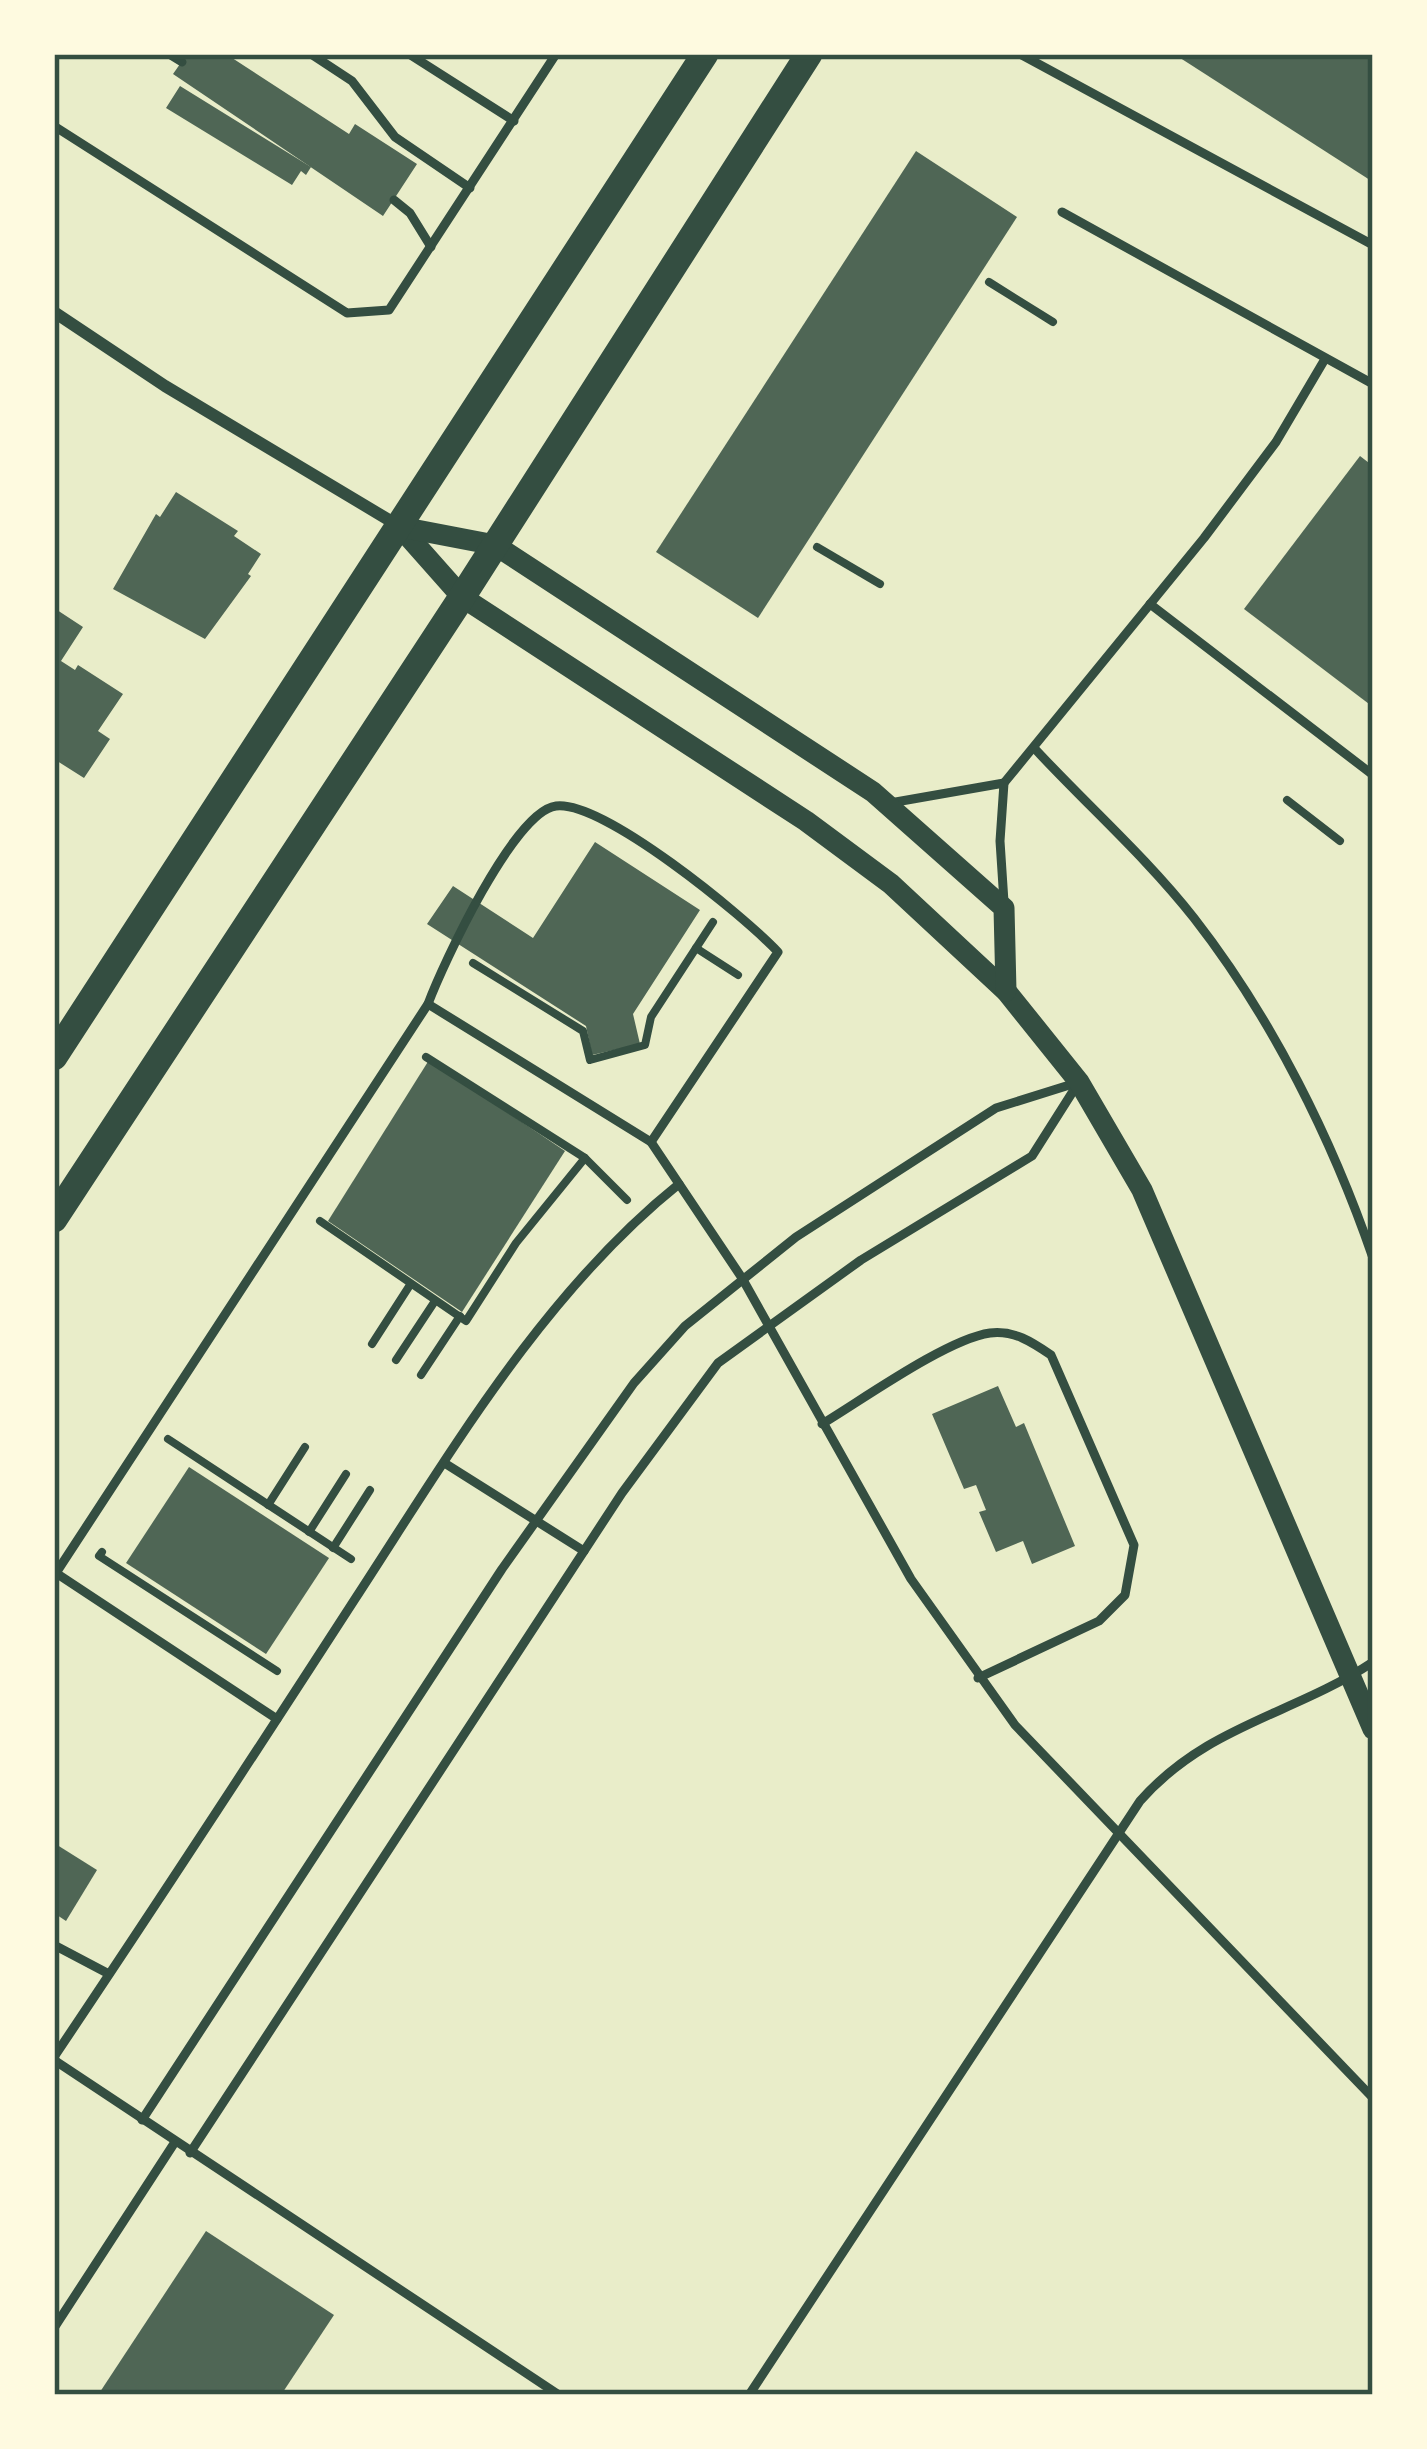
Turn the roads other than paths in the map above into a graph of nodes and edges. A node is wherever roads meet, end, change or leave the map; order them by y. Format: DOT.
graph roads {
  1 [pos="169,54"];
  2 [pos="311,54"];
  3 [pos="409,54"];
  4 [pos="556,54"];
  5 [pos="705,54"];
  6 [pos="808,54"];
  7 [pos="1021,54"];
  8 [pos="182,62"];
  9 [pos="514,121"];
  10 [pos="54,126"];
  11 [pos="470,188"];
  12 [pos="394,200"];
  13 [pos="1062,212"];
  14 [pos="1373,245"];
  15 [pos="430,247"];
  16 [pos="54,312"];
  17 [pos="1325,359"];
  18 [pos="1373,384"];
  19 [pos="400,526"];
  20 [pos="494,545"];
  21 [pos="461,598"];
  22 [pos="1150,604"];
  23 [pos="1036,751"];
  24 [pos="1373,775"];
  25 [pos="1004,783"];
  26 [pos="887,803"];
  27 [pos="1004,908"];
  28 [pos="1006,991"];
  29 [pos="428,1004"];
  30 [pos="54,1058"];
  31 [pos="1079,1082"];
  32 [pos="651,1142"];
  33 [pos="679,1184"];
  34 [pos="54,1219"];
  35 [pos="1373,1258"];
  36 [pos="742,1278"];
  37 [pos="767,1324"];
  38 [pos="822,1424"];
  39 [pos="446,1463"];
  40 [pos="537,1522"];
  41 [pos="584,1551"];
  42 [pos="1373,1662"];
  43 [pos="978,1678"];
  44 [pos="1348,1679"];
  45 [pos="277,1720"];
  46 [pos="1373,1729"];
  47 [pos="1120,1832"];
  48 [pos="54,1945"];
  49 [pos="109,1974"];
  50 [pos="54,2058"];
  51 [pos="1373,2098"];
  52 [pos="142,2120"];
  53 [pos="175,2143"];
  54 [pos="190,2153"];
  55 [pos="54,2328"];
  56 [pos="560,2395"];
  57 [pos="749,2395"];
  1 -- 8 [label="lane"];
  2 -- 11 [label="lane"];
  3 -- 9 [label="lane"];
  4 -- 9 [label="lane"];
  5 -- 19 [label="main road"];
  6 -- 20 [label="main road"];
  7 -- 14 [label="lane"];
  9 -- 11 [label="lane"];
  10 -- 15 [label="lane"];
  11 -- 15 [label="lane"];
  12 -- 15 [label="lane"];
  13 -- 17 [label="lane"];
  16 -- 19 [label="street"];
  17 -- 18 [label="lane"];
  17 -- 22 [label="lane"];
  19 -- 20 [label="street"];
  19 -- 21 [label="street"];
  19 -- 30 [label="main road"];
  20 -- 21 [label="main road"];
  20 -- 26 [label="street"];
  21 -- 28 [label="street"];
  21 -- 34 [label="main road"];
  22 -- 23 [label="lane"];
  22 -- 24 [label="lane"];
  23 -- 25 [label="lane"];
  23 -- 35 [label="lane"];
  25 -- 26 [label="lane"];
  25 -- 27 [label="lane"];
  26 -- 27 [label="street"];
  27 -- 28 [label="street"];
  28 -- 31 [label="street"];
  29 -- 32 [label="lane"];
  29 -- 32 [label="lane"];
  29 -- 45 [label="lane"];
  31 -- 36 [label="lane"];
  31 -- 37 [label="lane"];
  31 -- 44 [label="street"];
  32 -- 33 [label="lane"];
  33 -- 36 [label="lane"];
  33 -- 39 [label="lane"];
  36 -- 37 [label="lane"];
  36 -- 40 [label="lane"];
  37 -- 38 [label="lane"];
  37 -- 41 [label="lane"];
  38 -- 43 [label="lane"];
  38 -- 43 [label="lane"];
  39 -- 40 [label="lane"];
  39 -- 45 [label="lane"];
  40 -- 41 [label="lane"];
  40 -- 52 [label="lane"];
  41 -- 54 [label="lane"];
  42 -- 44 [label="lane"];
  43 -- 47 [label="lane"];
  44 -- 46 [label="street"];
  44 -- 47 [label="lane"];
  45 -- 49 [label="lane"];
  47 -- 51 [label="lane"];
  47 -- 57 [label="lane"];
  48 -- 49 [label="lane"];
  49 -- 50 [label="lane"];
  50 -- 52 [label="lane"];
  52 -- 53 [label="lane"];
  53 -- 54 [label="lane"];
  53 -- 55 [label="lane"];
  54 -- 56 [label="lane"];
}
